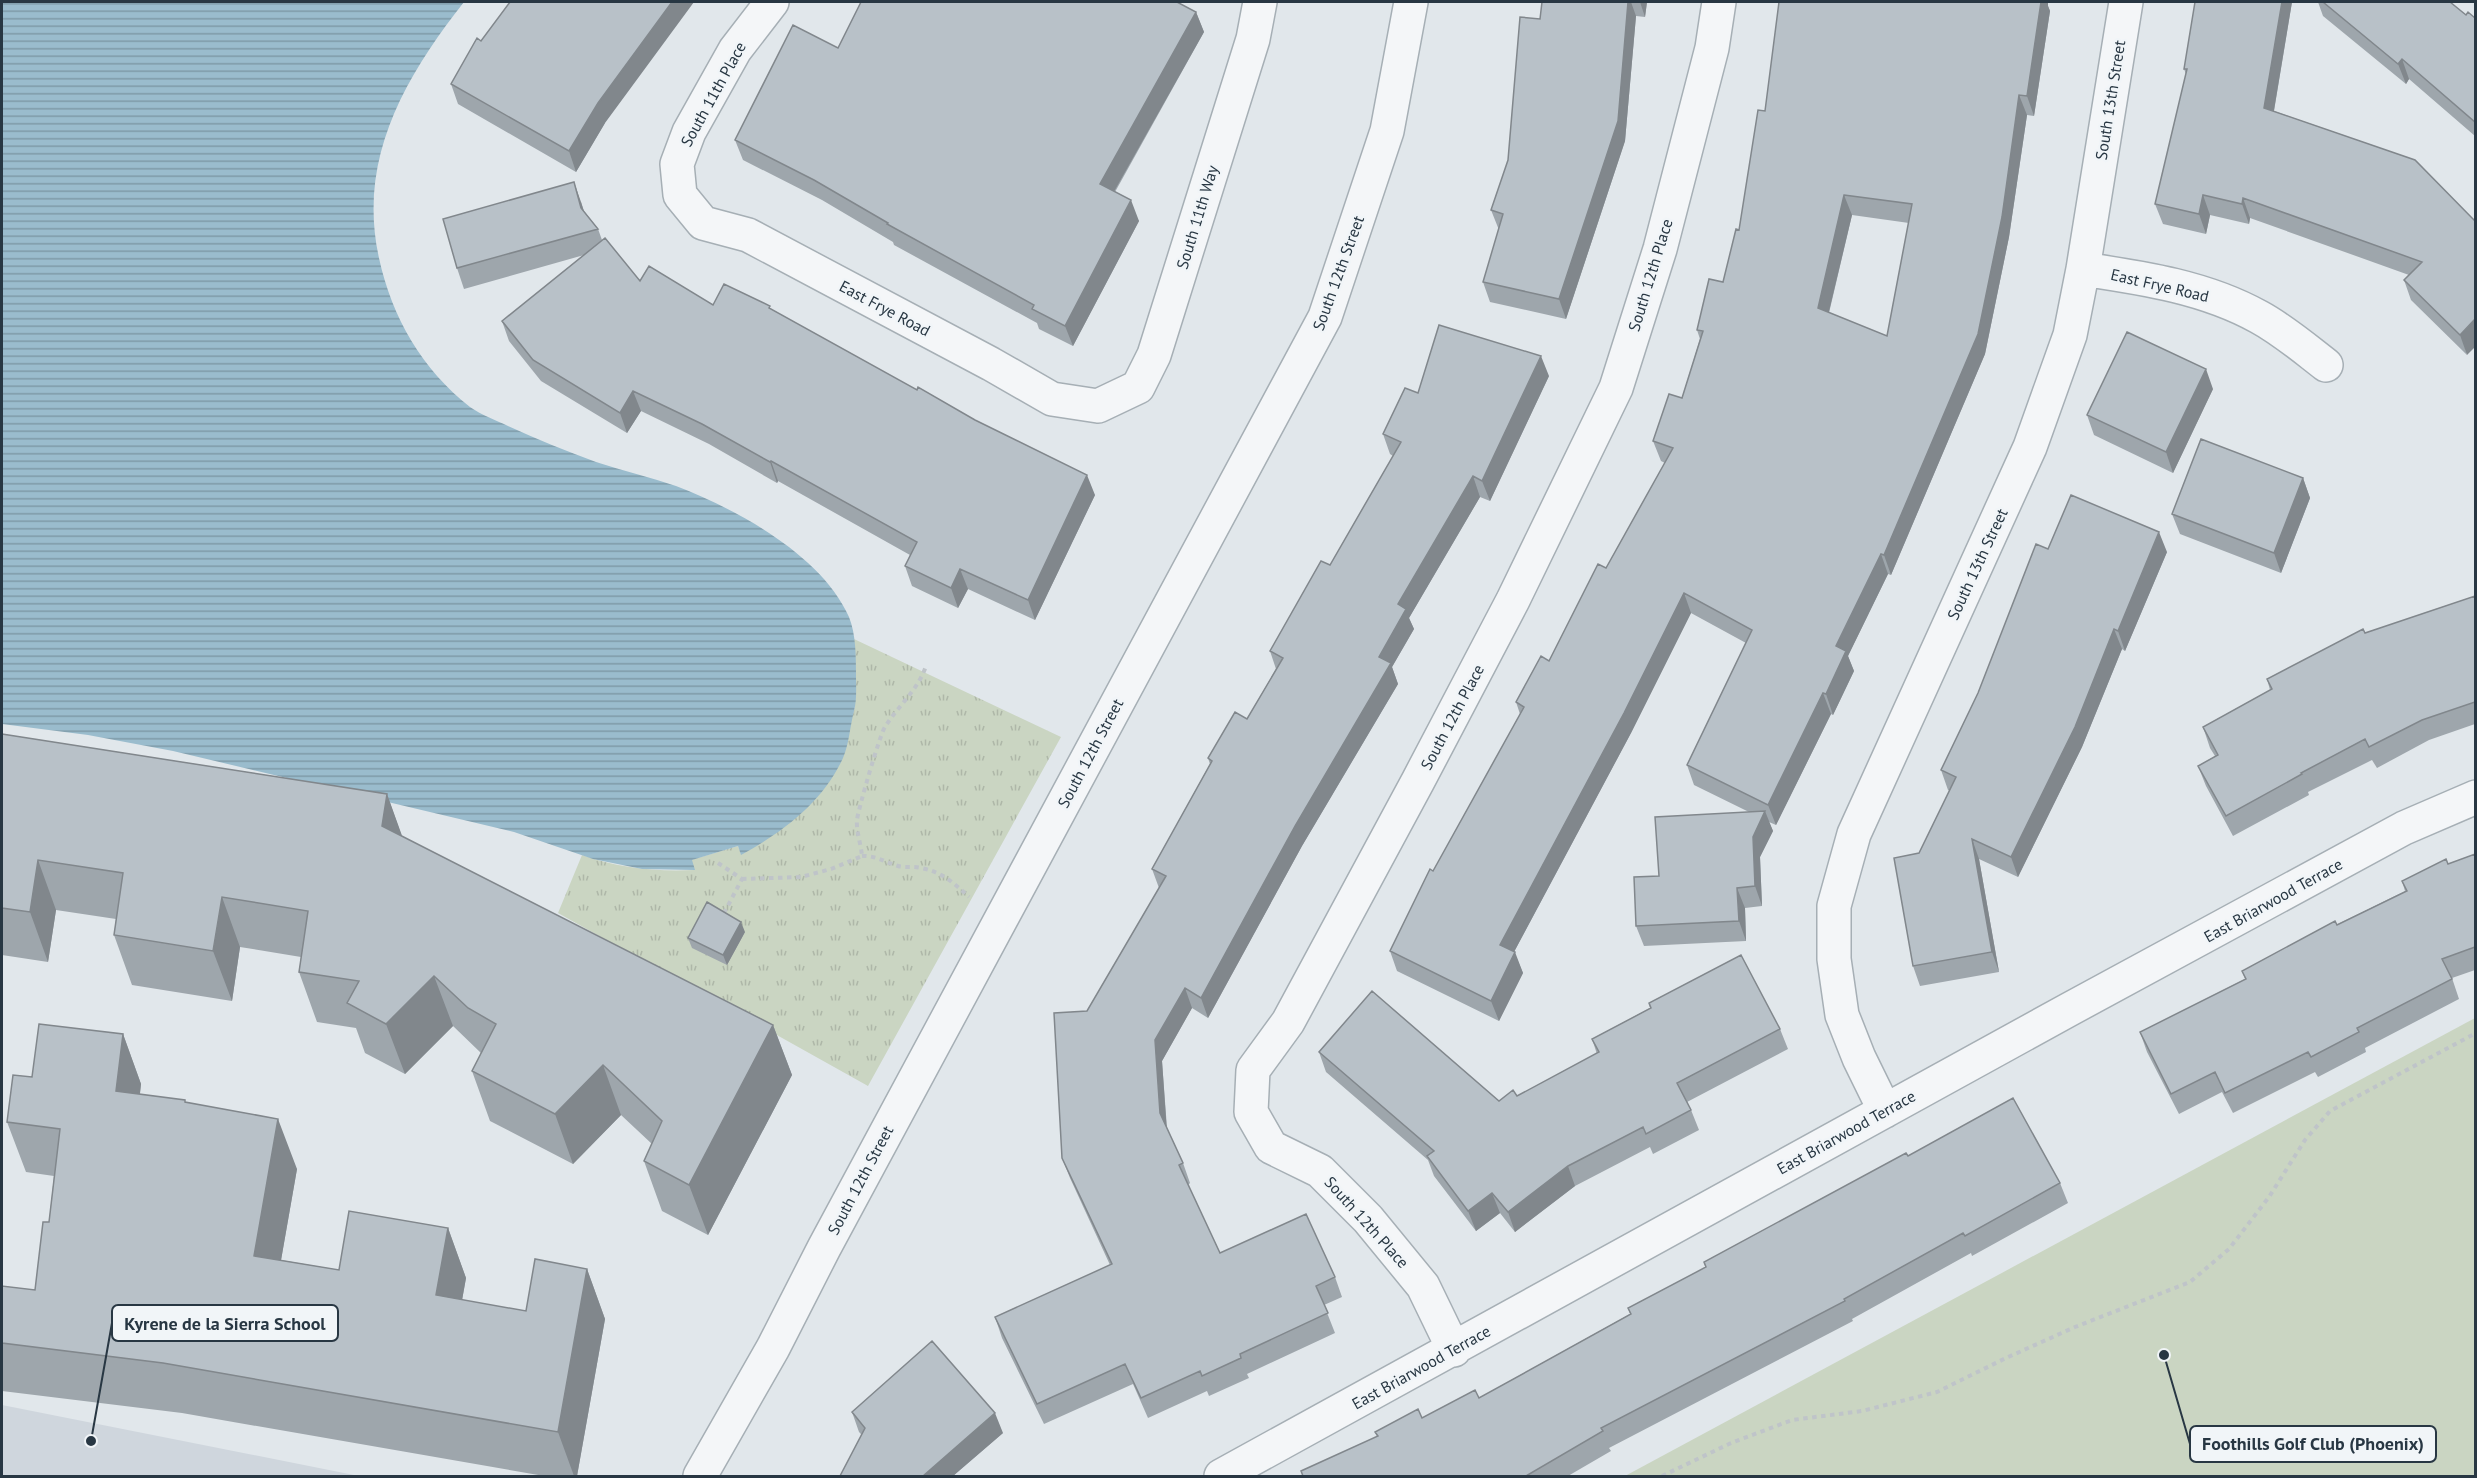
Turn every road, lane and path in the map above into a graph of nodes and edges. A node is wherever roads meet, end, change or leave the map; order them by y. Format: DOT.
graph roads {
  1 [pos="772,2"];
  2 [pos="1260,2"];
  3 [pos="1411,2"];
  4 [pos="1719,2"];
  5 [pos="2126,2"];
  6 [pos="680,195"];
  7 [pos="2083,269"];
  8 [pos="2326,365"];
  9 [pos="1098,406"];
  10 [pos="926,666"];
  11 [pos="2475,797"];
  12 [pos="862,856"];
  13 [pos="718,863"];
  14 [pos="742,879"];
  15 [pos="724,913"];
  16 [pos="997,926"];
  17 [pos="2475,1033"];
  18 [pos="1885,1111"];
  19 [pos="1454,1350"];
  20 [pos="700,1476"];
  21 [pos="1221,1476"];
  22 [pos="1662,1476"];
  1 -- 6 [label="street, South 11th Place"];
  2 -- 9 [label="street, South 11th Way"];
  3 -- 16 [label="street, South 12th Street"];
  4 -- 19 [label="street, South 12th Place"];
  5 -- 7 [label="street, South 13th Street"];
  6 -- 9 [label="street, East Frye Road"];
  7 -- 8 [label="street, East Frye Road"];
  7 -- 18 [label="street, South 13th Street"];
  10 -- 12 [label="path"];
  11 -- 18 [label="street, East Briarwood Terrace"];
  12 -- 14 [label="path"];
  12 -- 16 [label="path"];
  13 -- 14 [label="path"];
  14 -- 15 [label="path"];
  16 -- 20 [label="street, South 12th Street"];
  17 -- 22 [label="path"];
  18 -- 19 [label="street, East Briarwood Terrace"];
  19 -- 21 [label="street, East Briarwood Terrace"];
}
